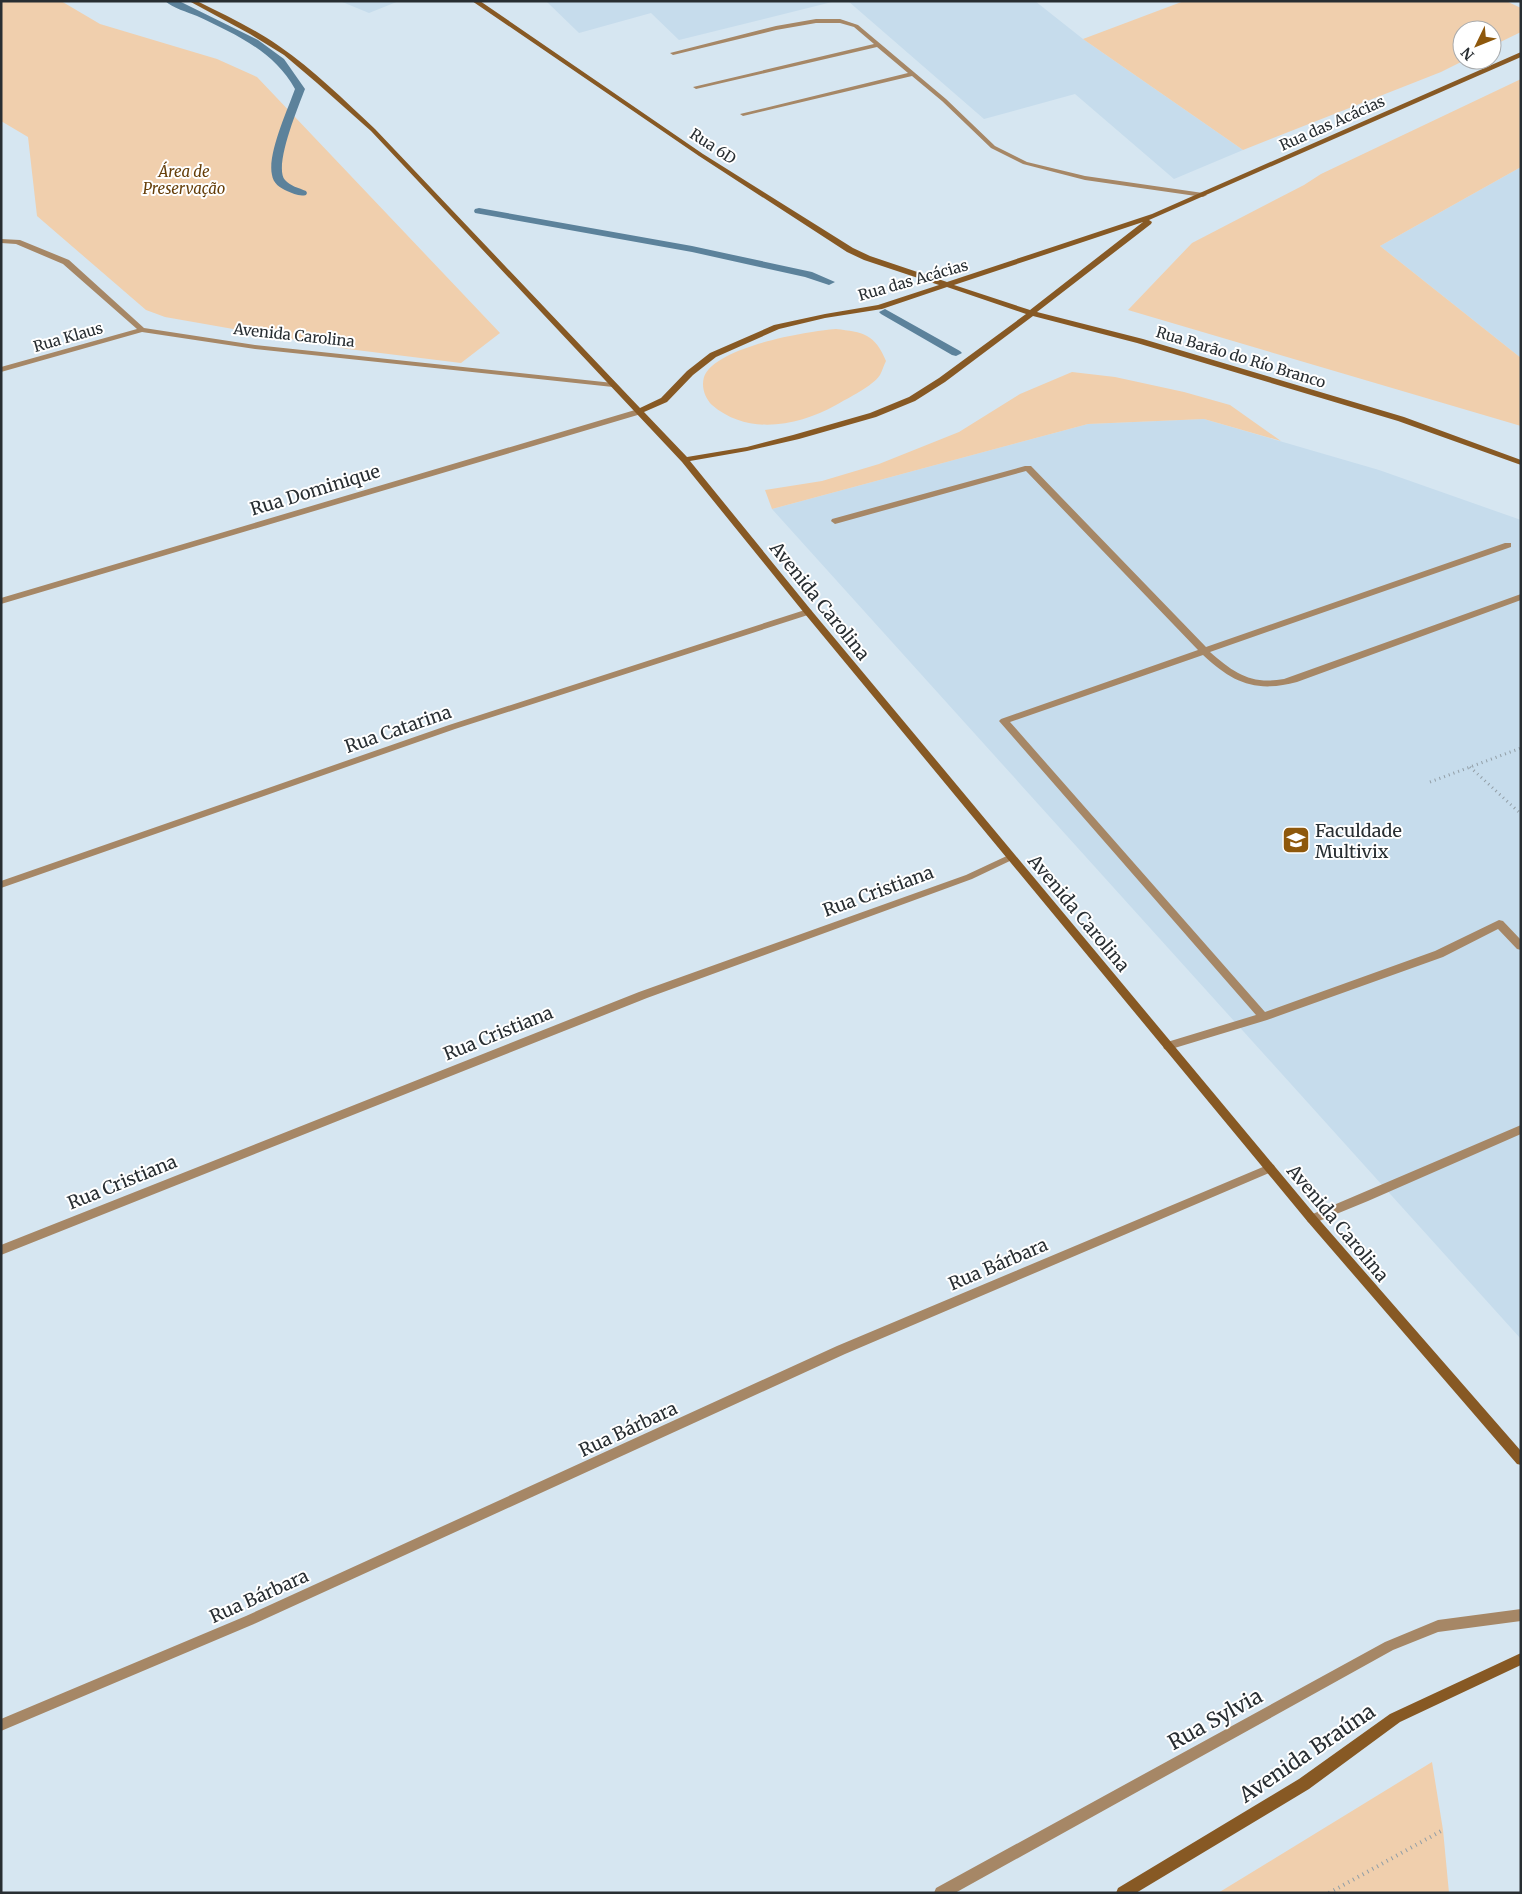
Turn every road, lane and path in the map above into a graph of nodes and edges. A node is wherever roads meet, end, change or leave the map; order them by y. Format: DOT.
graph roads {
  1 [pos="192,1"];
  2 [pos="475,1"];
  3 [pos="879,45"];
  4 [pos="673,53"];
  5 [pos="1521,54"];
  6 [pos="913,74"];
  7 [pos="696,87"];
  8 [pos="743,114"];
  9 [pos="1203,195"];
  10 [pos="1155,216"];
  11 [pos="1,241"];
  12 [pos="952,285"];
  13 [pos="1031,313"];
  14 [pos="142,330"];
  15 [pos="1,370"];
  16 [pos="613,385"];
  17 [pos="638,412"];
  18 [pos="685,460"];
  19 [pos="1521,463"];
  20 [pos="836,521"];
  21 [pos="1508,545"];
  22 [pos="1521,597"];
  23 [pos="1,601"];
  24 [pos="808,612"];
  25 [pos="1203,651"];
  26 [pos="1521,748"];
  27 [pos="1470,767"];
  28 [pos="1430,782"];
  29 [pos="1521,814"];
  30 [pos="1011,857"];
  31 [pos="1,885"];
  32 [pos="1521,946"];
  33 [pos="1263,1017"];
  34 [pos="1168,1046"];
  35 [pos="1521,1129"];
  36 [pos="1270,1168"];
  37 [pos="1312,1219"];
  38 [pos="1,1250"];
  39 [pos="1521,1460"];
  40 [pos="1521,1615"];
  41 [pos="1521,1659"];
  42 [pos="1,1725"];
  43 [pos="1443,1830"];
  44 [pos="941,1893"];
  45 [pos="1123,1893"];
  46 [pos="1329,1893"];
  1 -- 16 [label="street, Avenida Carolina"];
  2 -- 12 [label="street, Rua 6D"];
  3 -- 4 [label="street"];
  3 -- 6 [label="street"];
  3 -- 7 [label="street"];
  5 -- 9 [label="street, Rua das Acácias"];
  6 -- 8 [label="street"];
  6 -- 9 [label="street"];
  9 -- 10 [label="street, Rua das Acácias"];
  10 -- 12 [label="street, Rua das Acácias"];
  10 -- 13 [label="street, Rua das Acácias"];
  11 -- 14 [label="street"];
  12 -- 13 [label="street, Rua Barão do Río Branco"];
  12 -- 17 [label="street, Rua das Acácias"];
  13 -- 18 [label="street, Rua das Acácias"];
  13 -- 19 [label="street, Rua Barão do Río Branco"];
  14 -- 15 [label="street, Rua Klaus"];
  14 -- 16 [label="street, Avenida Carolina"];
  16 -- 17 [label="street, Avenida Carolina"];
  17 -- 18 [label="street, Avenida Carolina"];
  17 -- 23 [label="street, Rua Dominique"];
  18 -- 24 [label="street, Avenida Carolina"];
  20 -- 25 [label="street"];
  21 -- 25 [label="street"];
  22 -- 25 [label="street"];
  24 -- 30 [label="street, Avenida Carolina"];
  24 -- 31 [label="street, Rua Catarina"];
  25 -- 33 [label="street"];
  26 -- 27 [label="path"];
  27 -- 28 [label="path"];
  27 -- 29 [label="path"];
  30 -- 34 [label="street, Avenida Carolina"];
  30 -- 38 [label="street, Rua Cristiana"];
  32 -- 33 [label="street"];
  33 -- 34 [label="street"];
  34 -- 36 [label="street, Avenida Carolina"];
  35 -- 37 [label="street"];
  36 -- 37 [label="street, Avenida Carolina"];
  36 -- 42 [label="street, Rua Bárbara"];
  37 -- 39 [label="street, Avenida Carolina"];
  40 -- 44 [label="street, Rua Sylvia"];
  41 -- 45 [label="street, Avenida Braúna"];
  43 -- 46 [label="path"];
}
